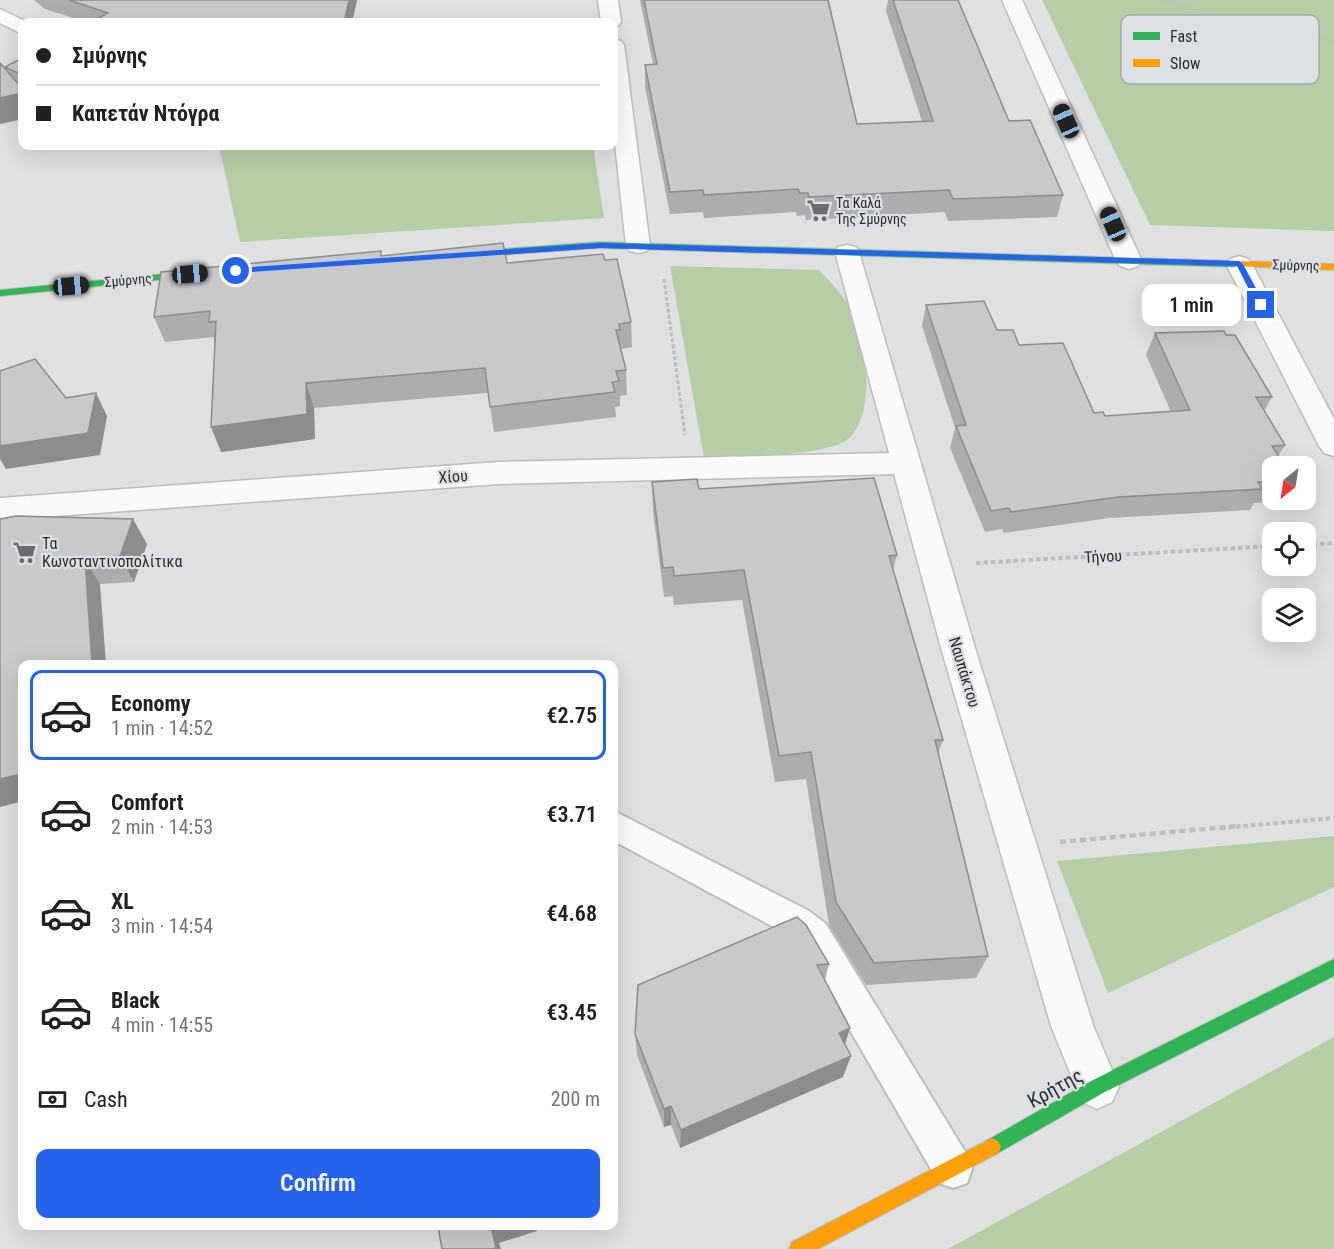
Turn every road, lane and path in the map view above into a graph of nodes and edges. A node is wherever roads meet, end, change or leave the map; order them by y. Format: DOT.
graph roads {
  1 [pos="608,0"];
  2 [pos="1012,0"];
  3 [pos="1163,0"];
  4 [pos="0,15"];
  5 [pos="1211,15"];
  6 [pos="610,18"];
  7 [pos="18,26"];
  8 [pos="1319,39"];
  9 [pos="1334,42"];
  10 [pos="618,74"];
  11 [pos="649,247"];
  12 [pos="847,252"];
  13 [pos="448,256"];
  14 [pos="1129,261"];
  15 [pos="1239,264"];
  16 [pos="1334,267"];
  17 [pos="214,272"];
  18 [pos="0,292"];
  19 [pos="1334,446"];
  20 [pos="907,463"];
  21 [pos="690,468"];
  22 [pos="0,509"];
  23 [pos="1334,543"];
  24 [pos="1316,544"];
  25 [pos="1262,547"];
  26 [pos="934,565"];
  27 [pos="1334,818"];
  28 [pos="618,827"];
  29 [pos="1018,846"];
  30 [pos="1334,967"];
  31 [pos="1097,1087"];
  32 [pos="953,1169"];
  33 [pos="799,1249"];
  1 -- 6 [label="street"];
  2 -- 14 [label="street"];
  3 -- 5 [label="path"];
  4 -- 7 [label="street"];
  8 -- 9 [label="path"];
  10 -- 11 [label="street"];
  11 -- 12 [label="street, Σμύρνης"];
  11 -- 13 [label="street, Σμύρνης"];
  11 -- 21 [label="path"];
  12 -- 14 [label="street, Σμύρνης"];
  12 -- 20 [label="street, Ναυπάκτου"];
  14 -- 15 [label="street, Σμύρνης"];
  15 -- 16 [label="street, Σμύρνης"];
  15 -- 19 [label="street"];
  17 -- 18 [label="street, Σμύρνης"];
  20 -- 21 [label="street, Χίου"];
  20 -- 26 [label="street, Ναυπάκτου"];
  21 -- 22 [label="street, Χίου"];
  23 -- 24 [label="path"];
  25 -- 26 [label="path, Τήνου"];
  26 -- 29 [label="street, Ναυπάκτου"];
  27 -- 29 [label="path"];
  28 -- 32 [label="lane"];
  29 -- 31 [label="street, Ναυπάκτου"];
  30 -- 31 [label="street, Κρήτης"];
  31 -- 32 [label="street, Κρήτης"];
  32 -- 33 [label="street, Κρήτης"];
}
